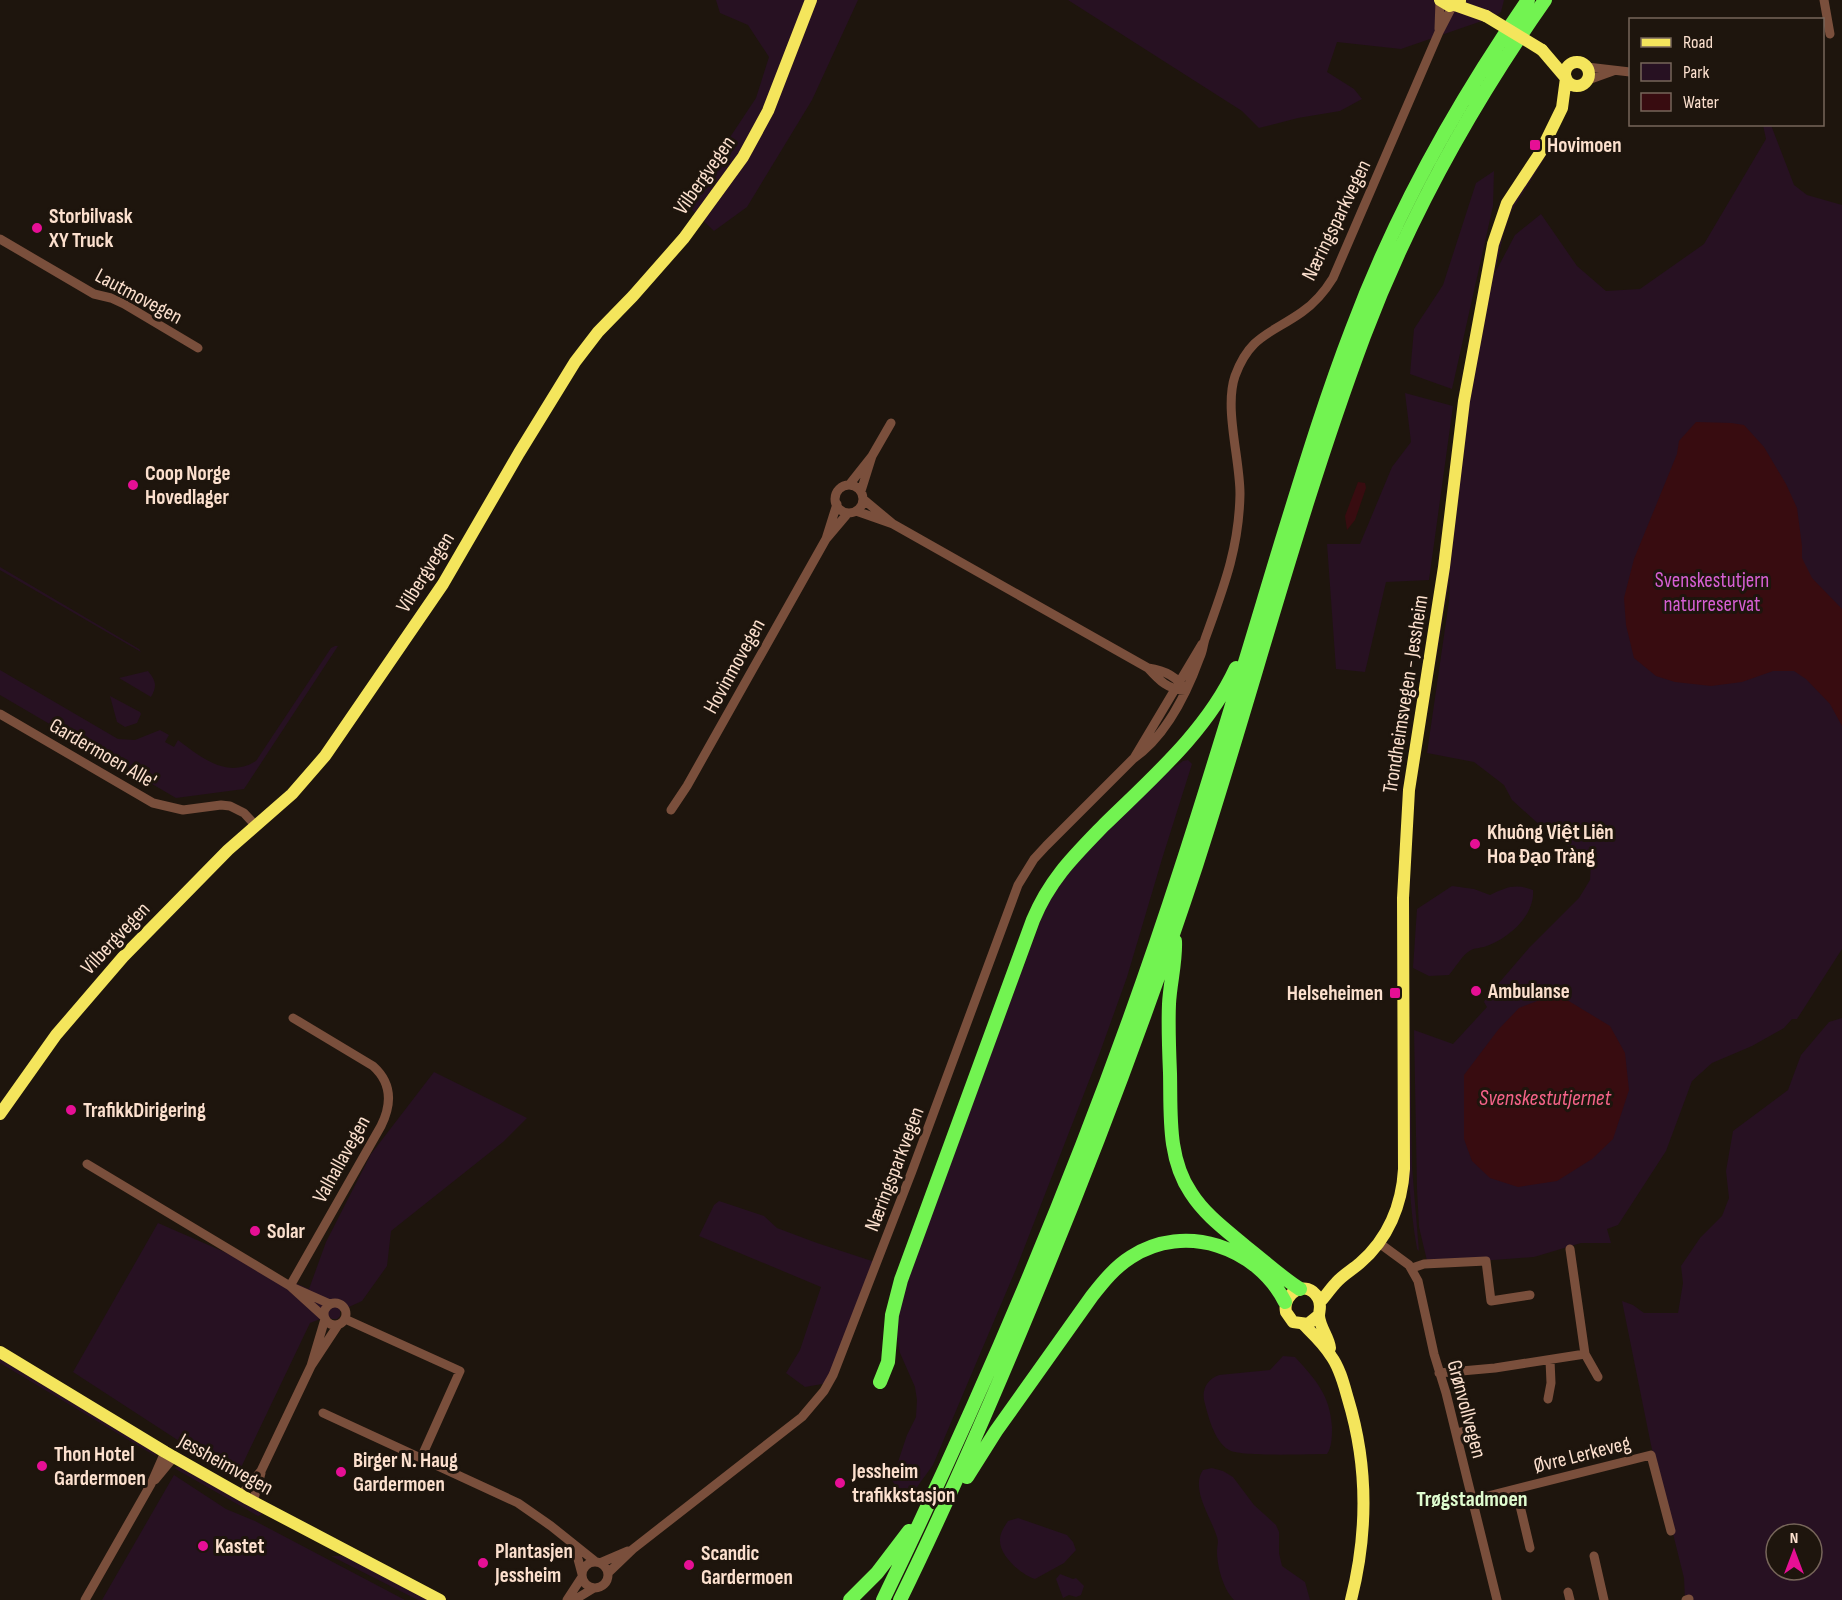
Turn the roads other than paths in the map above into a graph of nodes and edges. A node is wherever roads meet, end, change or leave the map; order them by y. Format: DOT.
graph roads {
  1 [pos="811,0"];
  2 [pos="1440,0"];
  3 [pos="1470,0"];
  4 [pos="1528,0"];
  5 [pos="1545,0"];
  6 [pos="1824,0"];
  7 [pos="1456,3"];
  8 [pos="1486,15"];
  9 [pos="1439,32"];
  10 [pos="1830,34"];
  11 [pos="1542,51"];
  12 [pos="1574,63"];
  13 [pos="1587,67"];
  14 [pos="1616,70"];
  15 [pos="1629,72"];
  16 [pos="1565,77"];
  17 [pos="1585,83"];
  18 [pos="1562,108"];
  19 [pos="0,239"];
  20 [pos="198,348"];
  21 [pos="891,423"];
  22 [pos="872,456"];
  23 [pos="849,485"];
  24 [pos="862,495"];
  25 [pos="837,504"];
  26 [pos="852,512"];
  27 [pos="893,524"];
  28 [pos="826,539"];
  29 [pos="1256,622"];
  30 [pos="1204,642"];
  31 [pos="1148,668"];
  32 [pos="1179,680"];
  33 [pos="1174,690"];
  34 [pos="1185,690"];
  35 [pos="0,714"];
  36 [pos="1133,759"];
  37 [pos="671,810"];
  38 [pos="256,826"];
  39 [pos="1174,929"];
  40 [pos="293,1018"];
  41 [pos="0,1114"];
  42 [pos="87,1164"];
  43 [pos="1379,1243"];
  44 [pos="1570,1249"];
  45 [pos="1412,1268"];
  46 [pos="1335,1283"];
  47 [pos="291,1287"];
  48 [pos="1305,1289"];
  49 [pos="1530,1295"];
  50 [pos="1285,1302"];
  51 [pos="1320,1302"];
  52 [pos="330,1304"];
  53 [pos="1319,1315"];
  54 [pos="324,1318"];
  55 [pos="341,1322"];
  56 [pos="1304,1325"];
  57 [pos="0,1352"];
  58 [pos="1585,1354"];
  59 [pos="1331,1355"];
  60 [pos="1550,1360"];
  61 [pos="310,1366"];
  62 [pos="1439,1373"];
  63 [pos="1598,1377"];
  64 [pos="880,1382"];
  65 [pos="1548,1399"];
  66 [pos="323,1413"];
  67 [pos="1472,1430"];
  68 [pos="1456,1433"];
  69 [pos="170,1455"];
  70 [pos="421,1458"];
  71 [pos="261,1471"];
  72 [pos="1516,1489"];
  73 [pos="241,1495"];
  74 [pos="1472,1500"];
  75 [pos="253,1502"];
  76 [pos="929,1503"];
  77 [pos="944,1508"];
  78 [pos="1671,1531"];
  79 [pos="568,1540"];
  80 [pos="633,1548"];
  81 [pos="1530,1548"];
  82 [pos="1594,1556"];
  83 [pos="598,1562"];
  84 [pos="608,1573"];
  85 [pos="582,1576"];
  86 [pos="594,1588"];
  87 [pos="85,1600"];
  88 [pos="440,1600"];
  89 [pos="567,1600"];
  90 [pos="574,1600"];
  91 [pos="850,1600"];
  92 [pos="883,1600"];
  93 [pos="900,1600"];
  94 [pos="1351,1600"];
  95 [pos="1497,1600"];
  96 [pos="1604,1600"];
  1 -- 38 [label="main road, Vilbergvegen"];
  2 -- 7 [label="main road"];
  2 -- 9 [label="street, Næringsparkvegen"];
  3 -- 8 [label="main road"];
  4 -- 29 [label="highway"];
  5 -- 39 [label="highway"];
  6 -- 10 [label="street"];
  7 -- 8 [label="main road"];
  7 -- 9 [label="street, Næringsparkvegen"];
  8 -- 11 [label="main road, bridge"];
  9 -- 30 [label="street, Næringsparkvegen"];
  11 -- 12 [label="main road"];
  11 -- 16 [label="main road"];
  12 -- 13 [label="main road"];
  12 -- 16 [label="main road"];
  13 -- 14 [label="street"];
  13 -- 17 [label="main road"];
  14 -- 15 [label="street"];
  14 -- 17 [label="street"];
  16 -- 17 [label="main road"];
  16 -- 18 [label="main road, Trondheimsvegen - Jessheim"];
  17 -- 18 [label="main road, Trondheimsvegen - Jessheim"];
  18 -- 43 [label="main road, Trondheimsvegen - Jessheim"];
  19 -- 20 [label="street, Lautmovegen"];
  21 -- 22 [label="street"];
  22 -- 23 [label="street"];
  22 -- 24 [label="street"];
  23 -- 24 [label="street"];
  23 -- 25 [label="street"];
  24 -- 26 [label="street"];
  24 -- 27 [label="street"];
  25 -- 26 [label="street"];
  25 -- 28 [label="street, Hovinmovegen"];
  26 -- 27 [label="street"];
  26 -- 28 [label="street, Hovinmovegen"];
  27 -- 31 [label="street"];
  28 -- 37 [label="street, Hovinmovegen"];
  29 -- 64 [label="highway"];
  29 -- 76 [label="highway"];
  30 -- 32 [label="street, Næringsparkvegen"];
  30 -- 34 [label="street, Næringsparkvegen"];
  31 -- 32 [label="street"];
  31 -- 33 [label="street"];
  32 -- 33 [label="street, Næringsparkvegen"];
  32 -- 34 [label="street"];
  33 -- 34 [label="street"];
  33 -- 36 [label="street, Næringsparkvegen"];
  34 -- 36 [label="street, Næringsparkvegen"];
  35 -- 38 [label="street, Gardermoen Alle'"];
  36 -- 80 [label="street, Næringsparkvegen"];
  38 -- 41 [label="main road, Vilbergvegen"];
  39 -- 48 [label="highway"];
  39 -- 77 [label="highway"];
  40 -- 47 [label="street, Valhallavegen"];
  42 -- 47 [label="street"];
  43 -- 45 [label="street"];
  43 -- 46 [label="main road, Trondheimsvegen - Jessheim"];
  44 -- 58 [label="street"];
  45 -- 49 [label="street"];
  45 -- 62 [label="street, Grønvollvegen"];
  46 -- 48 [label="main road, Trondheimsvegen - Jessheim"];
  46 -- 51 [label="main road, Trondheimsvegen - Jessheim"];
  47 -- 52 [label="street"];
  47 -- 54 [label="street"];
  48 -- 50 [label="main road"];
  48 -- 51 [label="main road"];
  50 -- 56 [label="main road"];
  50 -- 77 [label="highway"];
  51 -- 53 [label="main road"];
  52 -- 54 [label="street"];
  52 -- 55 [label="street"];
  53 -- 56 [label="main road"];
  53 -- 59 [label="main road"];
  54 -- 55 [label="street"];
  54 -- 61 [label="street"];
  55 -- 61 [label="street"];
  55 -- 70 [label="street"];
  56 -- 59 [label="main road"];
  57 -- 69 [label="main road, Jessheimvegen"];
  58 -- 60 [label="street"];
  58 -- 63 [label="street"];
  59 -- 94 [label="main road"];
  60 -- 62 [label="street"];
  60 -- 65 [label="street"];
  61 -- 71 [label="street"];
  62 -- 68 [label="street, Grønvollvegen"];
  66 -- 70 [label="street"];
  67 -- 68 [label="street"];
  68 -- 74 [label="street, Grønvollvegen"];
  69 -- 73 [label="main road, Jessheimvegen"];
  69 -- 87 [label="street"];
  70 -- 79 [label="street"];
  71 -- 73 [label="street"];
  71 -- 75 [label="street"];
  72 -- 74 [label="street, Øvre Lerkeveg"];
  72 -- 78 [label="street, Øvre Lerkeveg"];
  72 -- 81 [label="street, Øvre Lerkeveg"];
  73 -- 75 [label="main road, Jessheimvegen"];
  74 -- 95 [label="street, Grønvollvegen"];
  75 -- 88 [label="main road, Jessheimvegen"];
  76 -- 91 [label="highway"];
  76 -- 92 [label="highway"];
  77 -- 93 [label="highway"];
  79 -- 83 [label="street"];
  79 -- 85 [label="street"];
  80 -- 83 [label="street, Næringsparkvegen"];
  80 -- 84 [label="street, Næringsparkvegen"];
  82 -- 96 [label="street"];
  83 -- 84 [label="street"];
  83 -- 85 [label="street, Næringsparkvegen"];
  84 -- 86 [label="street, Næringsparkvegen"];
  85 -- 86 [label="street"];
  85 -- 89 [label="street, Næringsparkvegen"];
  86 -- 90 [label="street, Næringsparkvegen"];
}
